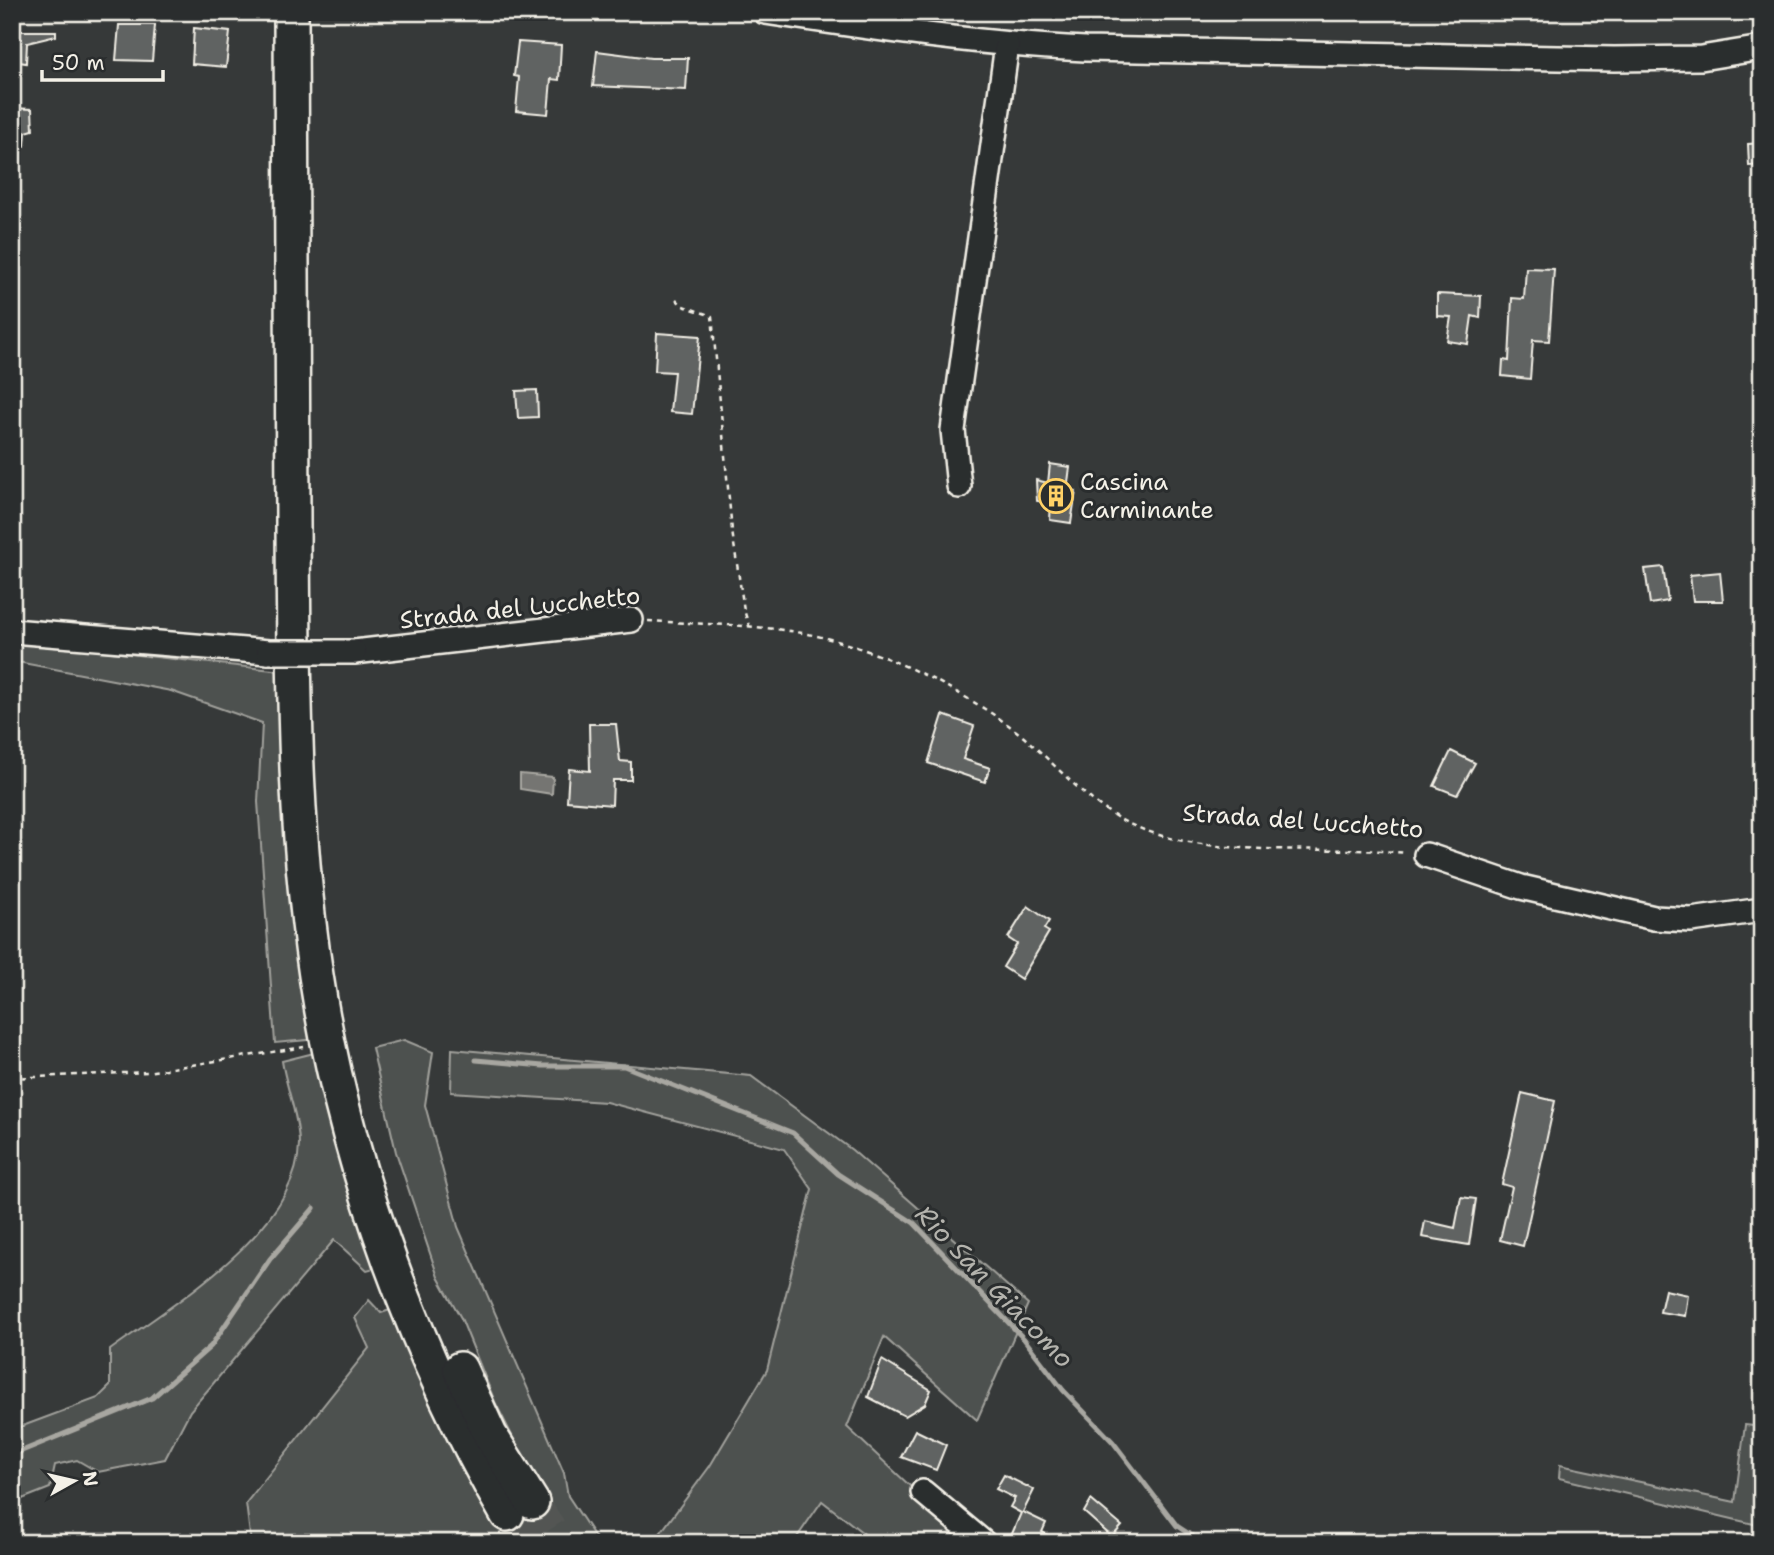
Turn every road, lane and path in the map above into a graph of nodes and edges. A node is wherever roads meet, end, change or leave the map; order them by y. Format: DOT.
graph roads {
  1 [pos="291,12"];
  2 [pos="313,12"];
  3 [pos="765,12"];
  4 [pos="1007,45"];
  5 [pos="1762,48"];
  6 [pos="676,299"];
  7 [pos="959,486"];
  8 [pos="631,620"];
  9 [pos="749,626"];
  10 [pos="12,631"];
  11 [pos="1426,855"];
  12 [pos="1762,910"];
  13 [pos="304,1047"];
  14 [pos="12,1078"];
  15 [pos="923,1492"];
  16 [pos="984,1543"];
  1 -- 2 [label="highway"];
  3 -- 4 [label="street"];
  4 -- 5 [label="street"];
  4 -- 7 [label="street"];
  6 -- 9 [label="path"];
  8 -- 9 [label="path, Strada del Lucchetto"];
  8 -- 10 [label="street, Strada del Lucchetto, bridge"];
  9 -- 11 [label="path, Strada del Lucchetto"];
  11 -- 12 [label="street, Strada del Lucchetto"];
  13 -- 14 [label="path"];
  15 -- 16 [label="street"];
}
